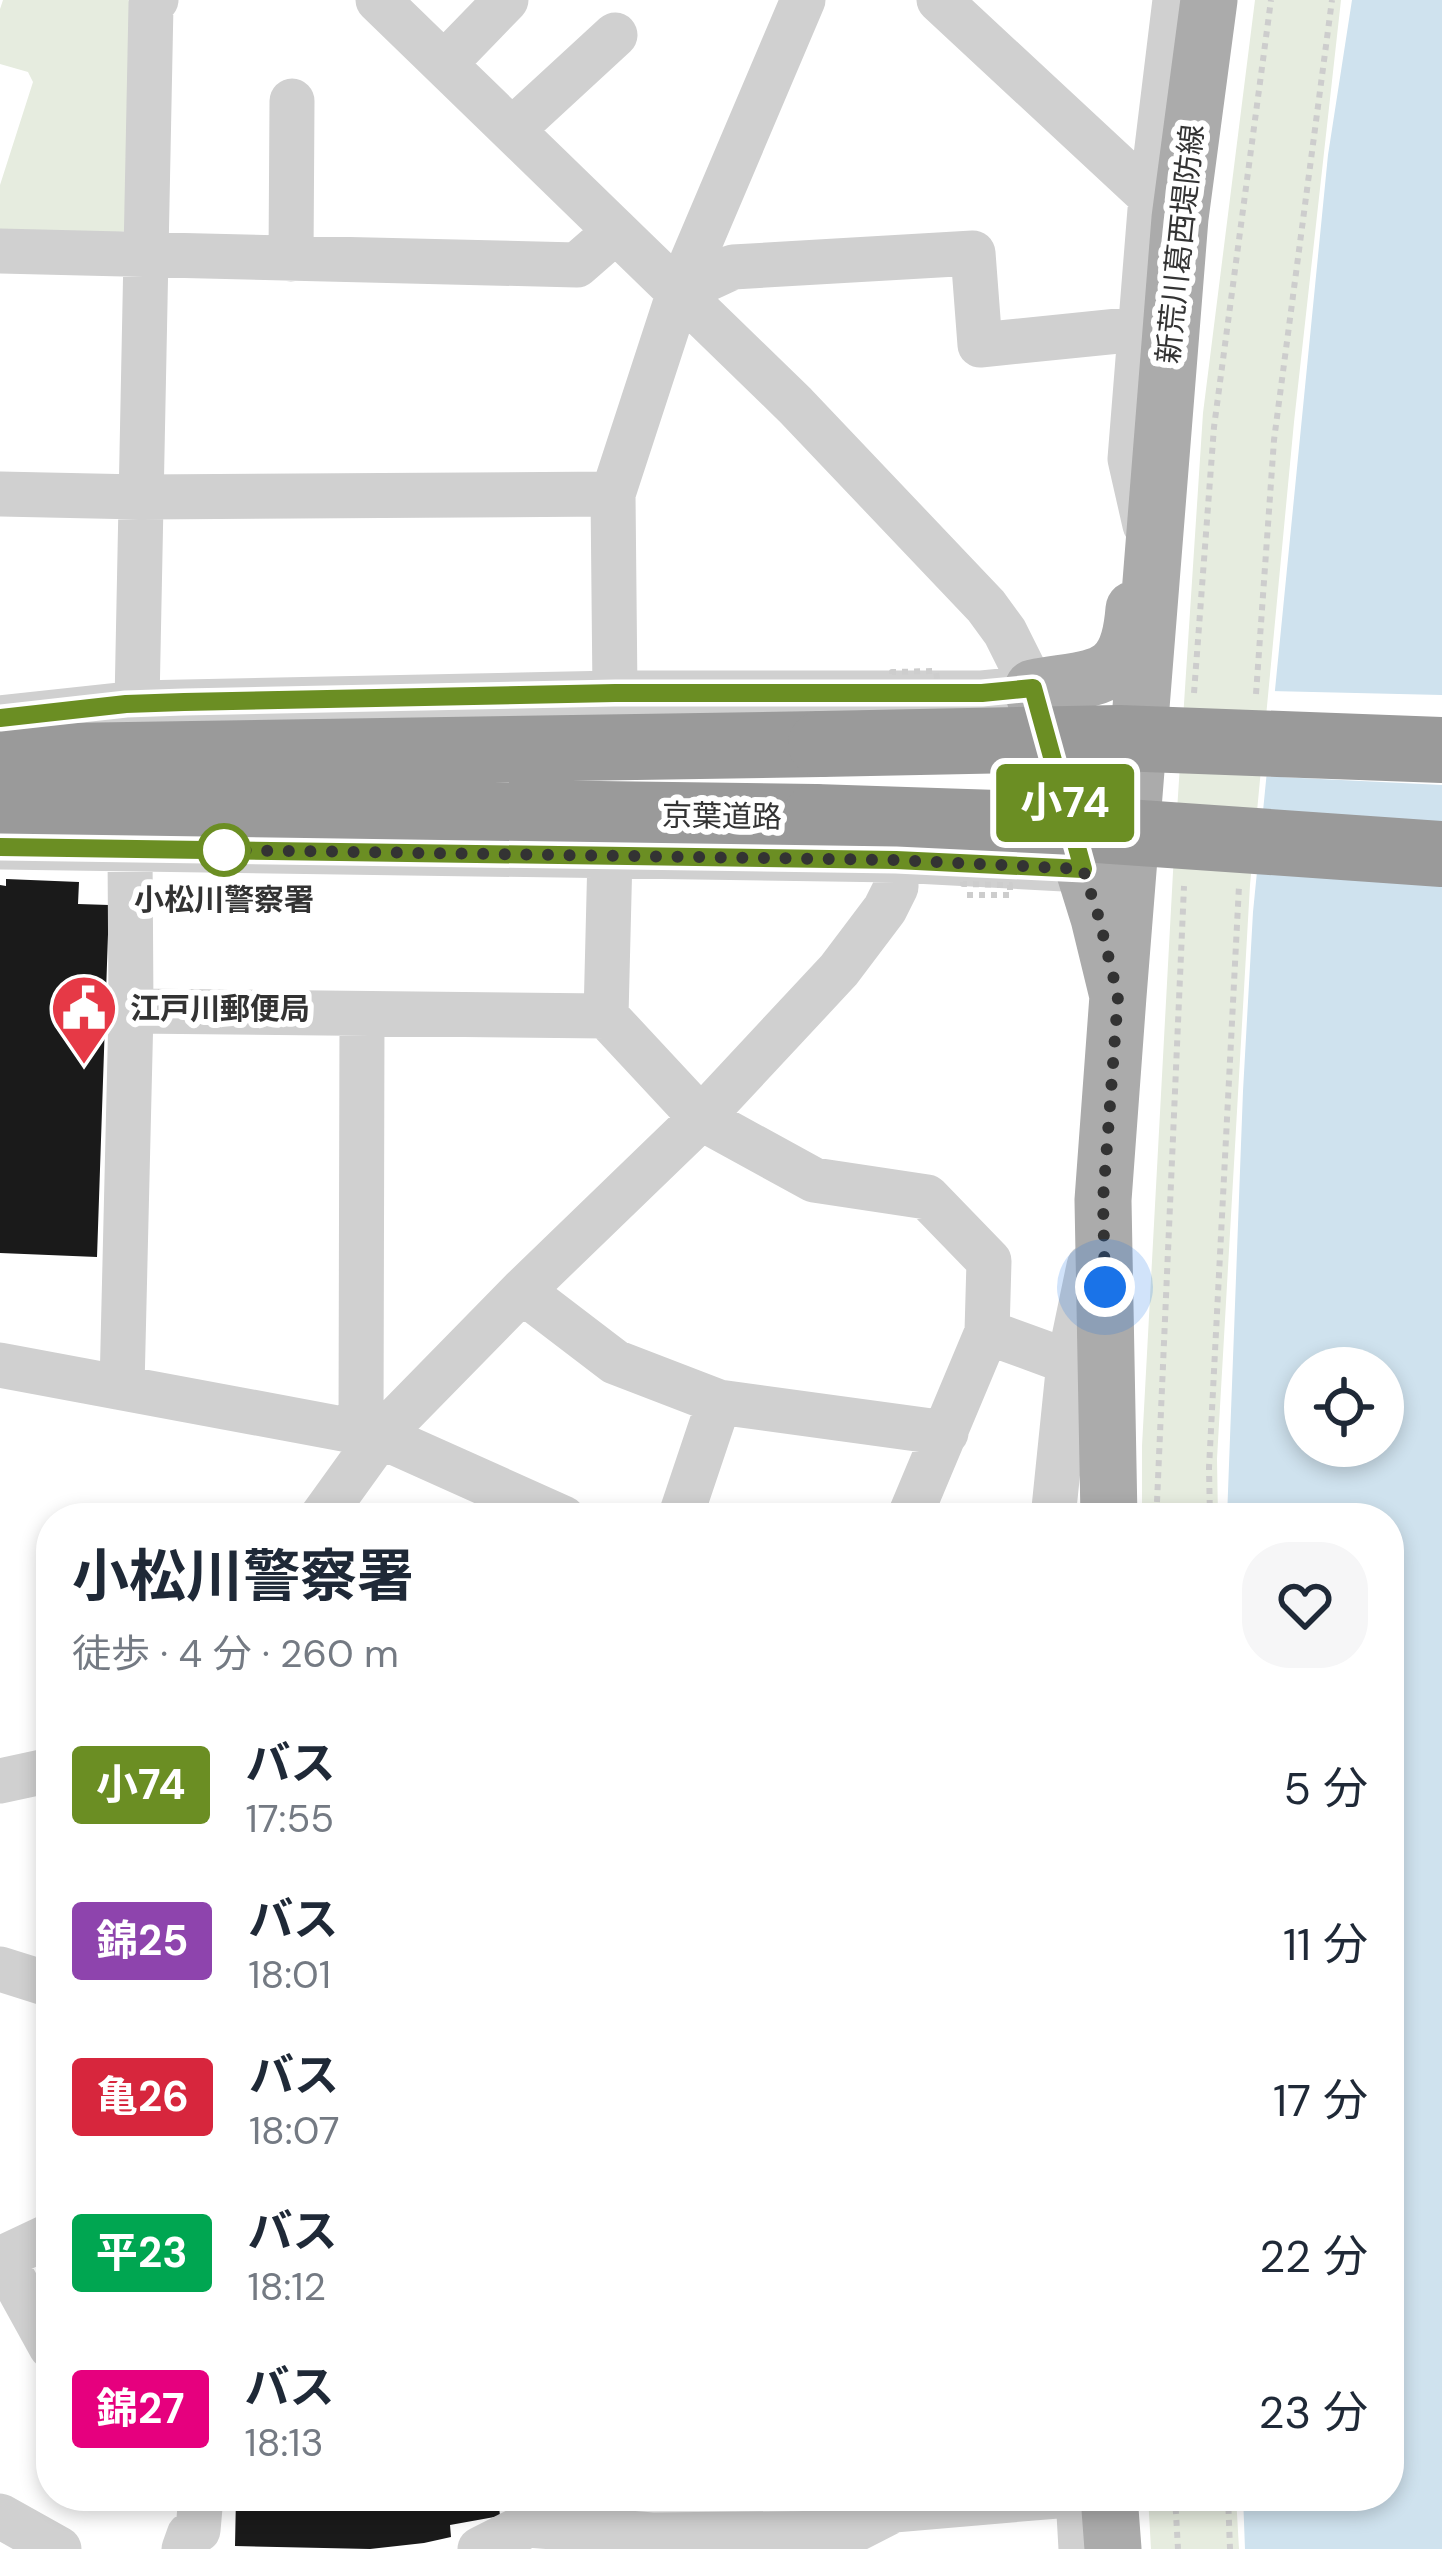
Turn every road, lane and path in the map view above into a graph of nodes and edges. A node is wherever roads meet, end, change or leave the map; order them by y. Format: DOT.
graph roads {
  1 [pos="156,0"];
  2 [pos="378,0"];
  3 [pos="506,0"];
  4 [pos="803,0"];
  5 [pos="939,0"];
  6 [pos="1175,0"];
  7 [pos="1210,0"];
  8 [pos="615,35"];
  9 [pos="444,64"];
  10 [pos="292,100"];
  11 [pos="512,130"];
  12 [pos="1151,197"];
  13 [pos="616,231"];
  14 [pos="0,251"];
  15 [pos="148,256"];
  16 [pos="291,259"];
  17 [pos="679,292"];
  18 [pos="1138,329"];
  19 [pos="0,494"];
  20 [pos="613,494"];
  21 [pos="140,497"];
  22 [pos="1151,506"];
  23 [pos="937,679"];
  24 [pos="945,684"];
  25 [pos="615,693"];
  26 [pos="1034,693"];
  27 [pos="137,703"];
  28 [pos="0,718"];
  29 [pos="1442,750"];
  30 [pos="0,757"];
  31 [pos="0,810"];
  32 [pos="0,847"];
  33 [pos="130,850"];
  34 [pos="1442,854"];
  35 [pos="610,855"];
  36 [pos="896,860"];
  37 [pos="1082,864"];
  38 [pos="963,868"];
  39 [pos="967,895"];
  40 [pos="1118,996"];
  41 [pos="130,1011"];
  42 [pos="362,1014"];
  43 [pos="606,1016"];
  44 [pos="701,1118"];
  45 [pos="1103,1200"];
  46 [pos="522,1292"];
  47 [pos="987,1332"];
  48 [pos="1069,1362"];
  49 [pos="0,1365"];
  50 [pos="122,1388"];
  51 [pos="718,1402"];
  52 [pos="946,1433"];
  53 [pos="371,1434"];
  54 [pos="331,1503"];
  55 [pos="524,1503"];
  56 [pos="685,1503"];
  57 [pos="914,1503"];
  58 [pos="1055,1503"];
  59 [pos="1109,1503"];
  60 [pos="36,1773"];
  61 [pos="0,1780"];
  62 [pos="0,1969"];
  63 [pos="36,1980"];
  64 [pos="36,2242"];
  65 [pos="1,2258"];
  66 [pos="36,2320"];
  67 [pos="200,2511"];
  68 [pos="892,2511"];
  69 [pos="1079,2511"];
  70 [pos="1110,2511"];
  71 [pos="1176,2511"];
  72 [pos="1229,2511"];
  73 [pos="0,2516"];
  74 [pos="854,2526"];
  75 [pos="665,2529"];
  76 [pos="59,2549"];
  77 [pos="184,2549"];
  78 [pos="480,2549"];
  79 [pos="1081,2549"];
  80 [pos="1113,2549"];
  81 [pos="1178,2549"];
  82 [pos="1231,2549"];
  1 -- 15 [label="street"];
  2 -- 9 [label="street"];
  3 -- 9 [label="street"];
  4 -- 17 [label="street"];
  5 -- 12 [label="street"];
  6 -- 12 [label="street"];
  7 -- 22 [label="main road, 新荒川葛西堤防線"];
  8 -- 11 [label="street"];
  9 -- 11 [label="street"];
  10 -- 16 [label="street"];
  11 -- 13 [label="street"];
  12 -- 18 [label="street"];
  13 -- 16 [label="street"];
  13 -- 17 [label="street"];
  14 -- 15 [label="street"];
  15 -- 16 [label="street"];
  15 -- 21 [label="street"];
  17 -- 18 [label="street"];
  17 -- 20 [label="street"];
  17 -- 26 [label="street"];
  18 -- 22 [label="street"];
  19 -- 21 [label="street"];
  20 -- 21 [label="street"];
  20 -- 25 [label="street"];
  21 -- 27 [label="street"];
  22 -- 26 [label="main road, 新荒川葛西堤防線"];
  22 -- 40 [label="main road, 新荒川葛西堤防線"];
  23 -- 24 [label="path, bridge"];
  25 -- 26 [label="street"];
  25 -- 27 [label="street"];
  27 -- 28 [label="street"];
  29 -- 30 [label="highway, bridge"];
  31 -- 34 [label="highway, 京葉道路, bridge"];
  32 -- 33 [label="street"];
  33 -- 35 [label="street"];
  33 -- 41 [label="street"];
  35 -- 36 [label="street"];
  35 -- 43 [label="street"];
  36 -- 37 [label="street"];
  36 -- 44 [label="street"];
  37 -- 40 [label="main road, 新荒川葛西堤防線"];
  38 -- 39 [label="path, bridge"];
  40 -- 45 [label="main road, 新荒川葛西堤防線"];
  41 -- 42 [label="street"];
  41 -- 50 [label="street"];
  42 -- 43 [label="street"];
  42 -- 53 [label="street"];
  43 -- 44 [label="street"];
  44 -- 46 [label="street"];
  44 -- 47 [label="street"];
  45 -- 48 [label="street"];
  45 -- 59 [label="main road, 新荒川葛西堤防線"];
  46 -- 51 [label="street"];
  46 -- 53 [label="street"];
  47 -- 48 [label="street"];
  47 -- 52 [label="street"];
  48 -- 58 [label="street"];
  49 -- 50 [label="street"];
  50 -- 53 [label="street"];
  51 -- 52 [label="street"];
  51 -- 56 [label="street"];
  52 -- 57 [label="street"];
  53 -- 54 [label="street"];
  53 -- 55 [label="street"];
  60 -- 61 [label="street"];
  62 -- 63 [label="street"];
  64 -- 65 [label="street"];
  65 -- 66 [label="street"];
  67 -- 77 [label="street"];
  68 -- 74 [label="street"];
  69 -- 79 [label="street"];
  70 -- 80 [label="main road"];
  71 -- 81 [label="path"];
  72 -- 82 [label="path"];
  73 -- 76 [label="street"];
  74 -- 75 [label="street"];
  75 -- 78 [label="street"];
}
